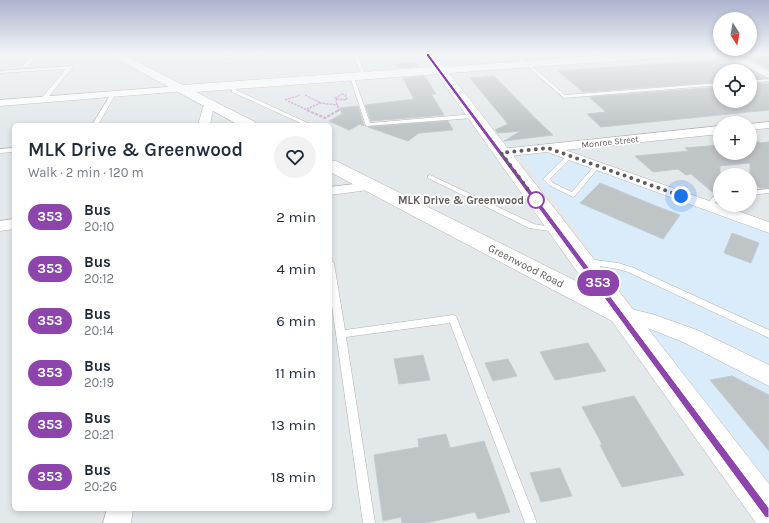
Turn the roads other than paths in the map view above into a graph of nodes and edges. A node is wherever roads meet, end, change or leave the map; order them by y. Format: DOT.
graph roads {
  1 [pos="61,78"];
  2 [pos="160,78"];
  3 [pos="338,78"];
  4 [pos="358,78"];
  5 [pos="446,78"];
  6 [pos="543,78"];
  7 [pos="769,80"];
  8 [pos="757,81"];
  9 [pos="713,85"];
  10 [pos="233,86"];
  11 [pos="181,89"];
  12 [pos="113,95"];
  13 [pos="44,100"];
  14 [pos="0,103"];
  15 [pos="209,104"];
  16 [pos="474,116"];
  17 [pos="96,123"];
  18 [pos="204,123"];
  19 [pos="246,123"];
  20 [pos="305,123"];
  21 [pos="769,125"];
  22 [pos="757,126"];
  23 [pos="713,131"];
  24 [pos="548,148"];
  25 [pos="12,150"];
  26 [pos="0,151"];
  27 [pos="501,153"];
  28 [pos="570,156"];
  29 [pos="332,166"];
  30 [pos="597,166"];
  31 [pos="430,177"];
  32 [pos="371,186"];
  33 [pos="332,191"];
  34 [pos="769,191"];
  35 [pos="757,192"];
  36 [pos="713,201"];
  37 [pos="736,212"];
  38 [pos="12,224"];
  39 [pos="0,226"];
  40 [pos="769,228"];
  41 [pos="559,230"];
  42 [pos="582,262"];
  43 [pos="332,276"];
  44 [pos="622,315"];
  45 [pos="341,334"];
  46 [pos="769,334"];
  47 [pos="769,376"];
  48 [pos="120,511"];
  49 [pos="769,512"];
  50 [pos="117,523"];
  51 [pos="369,523"];
  52 [pos="531,523"];
  1 -- 13 [label="lane"];
  2 -- 11 [label="street"];
  3 -- 10 [label="street"];
  4 -- 16 [label="lane"];
  5 -- 16 [label="street"];
  6 -- 9 [label="lane"];
  7 -- 8 [label="lane"];
  10 -- 11 [label="street"];
  10 -- 20 [label="lane"];
  11 -- 12 [label="street"];
  11 -- 15 [label="street"];
  12 -- 13 [label="street"];
  12 -- 17 [label="lane"];
  13 -- 14 [label="street"];
  15 -- 18 [label="street"];
  15 -- 19 [label="street"];
  16 -- 27 [label="street"];
  21 -- 22 [label="street"];
  23 -- 24 [label="street, Monroe Street"];
  24 -- 27 [label="street, Monroe Street"];
  24 -- 28 [label="street"];
  25 -- 26 [label="lane"];
  27 -- 41 [label="street"];
  28 -- 30 [label="street"];
  28 -- 30 [label="lane"];
  29 -- 32 [label="street, Greenwood Road"];
  30 -- 36 [label="street"];
  31 -- 41 [label="lane"];
  32 -- 33 [label="street"];
  32 -- 44 [label="street, Greenwood Road"];
  34 -- 35 [label="lane"];
  37 -- 40 [label="street"];
  38 -- 39 [label="street"];
  41 -- 42 [label="street"];
  42 -- 44 [label="street"];
  42 -- 46 [label="lane"];
  43 -- 45 [label="lane"];
  44 -- 47 [label="street, Greenwood Road"];
  44 -- 49 [label="street"];
  45 -- 51 [label="lane"];
  45 -- 52 [label="lane"];
  48 -- 50 [label="street"];
}
